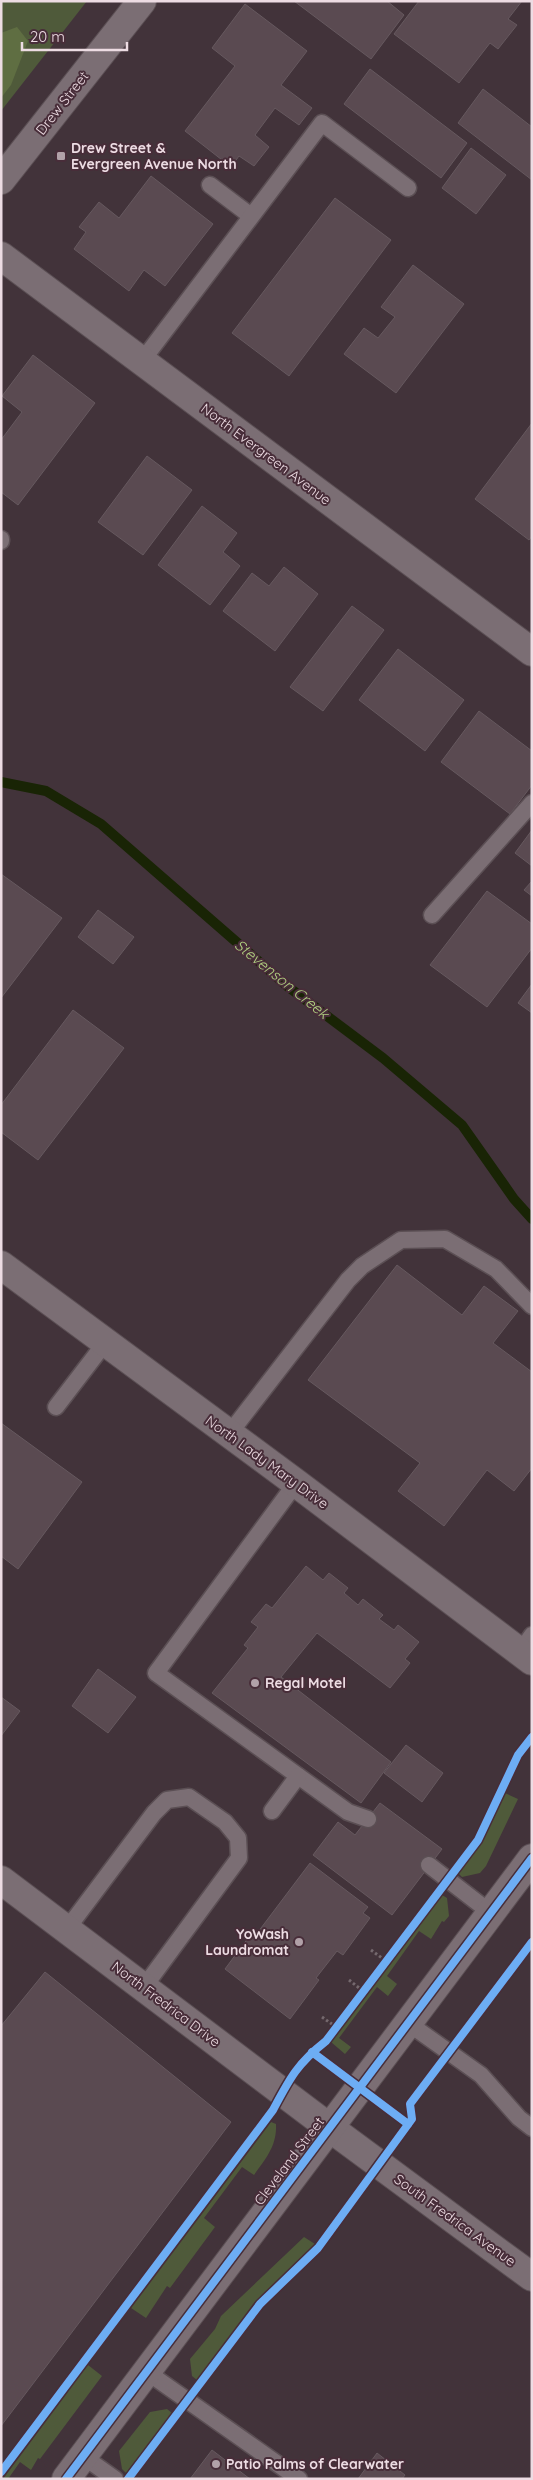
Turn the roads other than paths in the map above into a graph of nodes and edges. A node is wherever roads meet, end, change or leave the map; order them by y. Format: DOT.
graph roads {
  1 [pos="142,1"];
  2 [pos="1,180"];
  3 [pos="210,185"];
  4 [pos="408,188"];
  5 [pos="251,216"];
  6 [pos="1,256"];
  7 [pos="142,361"];
  8 [pos="532,652"];
  9 [pos="532,803"];
  10 [pos="432,915"];
  11 [pos="1,1265"];
  12 [pos="532,1306"];
  13 [pos="105,1343"];
  14 [pos="56,1408"];
  15 [pos="229,1434"];
  16 [pos="296,1483"];
  17 [pos="528,1649"];
  18 [pos="298,1776"];
  19 [pos="272,1811"];
  20 [pos="368,1820"];
  21 [pos="532,1858"];
  22 [pos="429,1865"];
  23 [pos="1,1880"];
  24 [pos="490,1913"];
  25 [pos="67,1929"];
  26 [pos="144,1987"];
  27 [pos="408,2023"];
  28 [pos="330,2128"];
  29 [pos="532,2128"];
  30 [pos="532,2277"];
  31 [pos="147,2372"];
  32 [pos="84,2456"];
  33 [pos="66,2479"];
  34 [pos="115,2479"];
  35 [pos="299,2479"];
  1 -- 2 [label="street, Drew Street"];
  3 -- 5 [label="lane"];
  4 -- 5 [label="lane"];
  5 -- 7 [label="lane"];
  6 -- 7 [label="street, North Evergreen Avenue"];
  7 -- 8 [label="street, North Evergreen Avenue"];
  9 -- 10 [label="lane"];
  11 -- 13 [label="street, North Lady Mary Drive"];
  12 -- 15 [label="lane"];
  13 -- 14 [label="lane"];
  13 -- 15 [label="street, North Lady Mary Drive"];
  15 -- 16 [label="street, North Lady Mary Drive"];
  16 -- 17 [label="street, North Lady Mary Drive"];
  16 -- 18 [label="lane"];
  18 -- 19 [label="lane"];
  18 -- 20 [label="lane"];
  21 -- 24 [label="street, Cleveland Street"];
  22 -- 24 [label="lane"];
  23 -- 25 [label="street, North Fredrica Drive"];
  24 -- 27 [label="street, Cleveland Street"];
  25 -- 26 [label="street, North Fredrica Drive"];
  25 -- 26 [label="lane"];
  26 -- 28 [label="street, North Fredrica Drive"];
  27 -- 28 [label="street, Cleveland Street"];
  27 -- 29 [label="lane"];
  28 -- 30 [label="street, South Fredrica Avenue"];
  28 -- 31 [label="street, Cleveland Street"];
  31 -- 32 [label="street, Cleveland Street"];
  31 -- 35 [label="lane"];
  32 -- 33 [label="street, Cleveland Street"];
  32 -- 34 [label="lane"];
}
